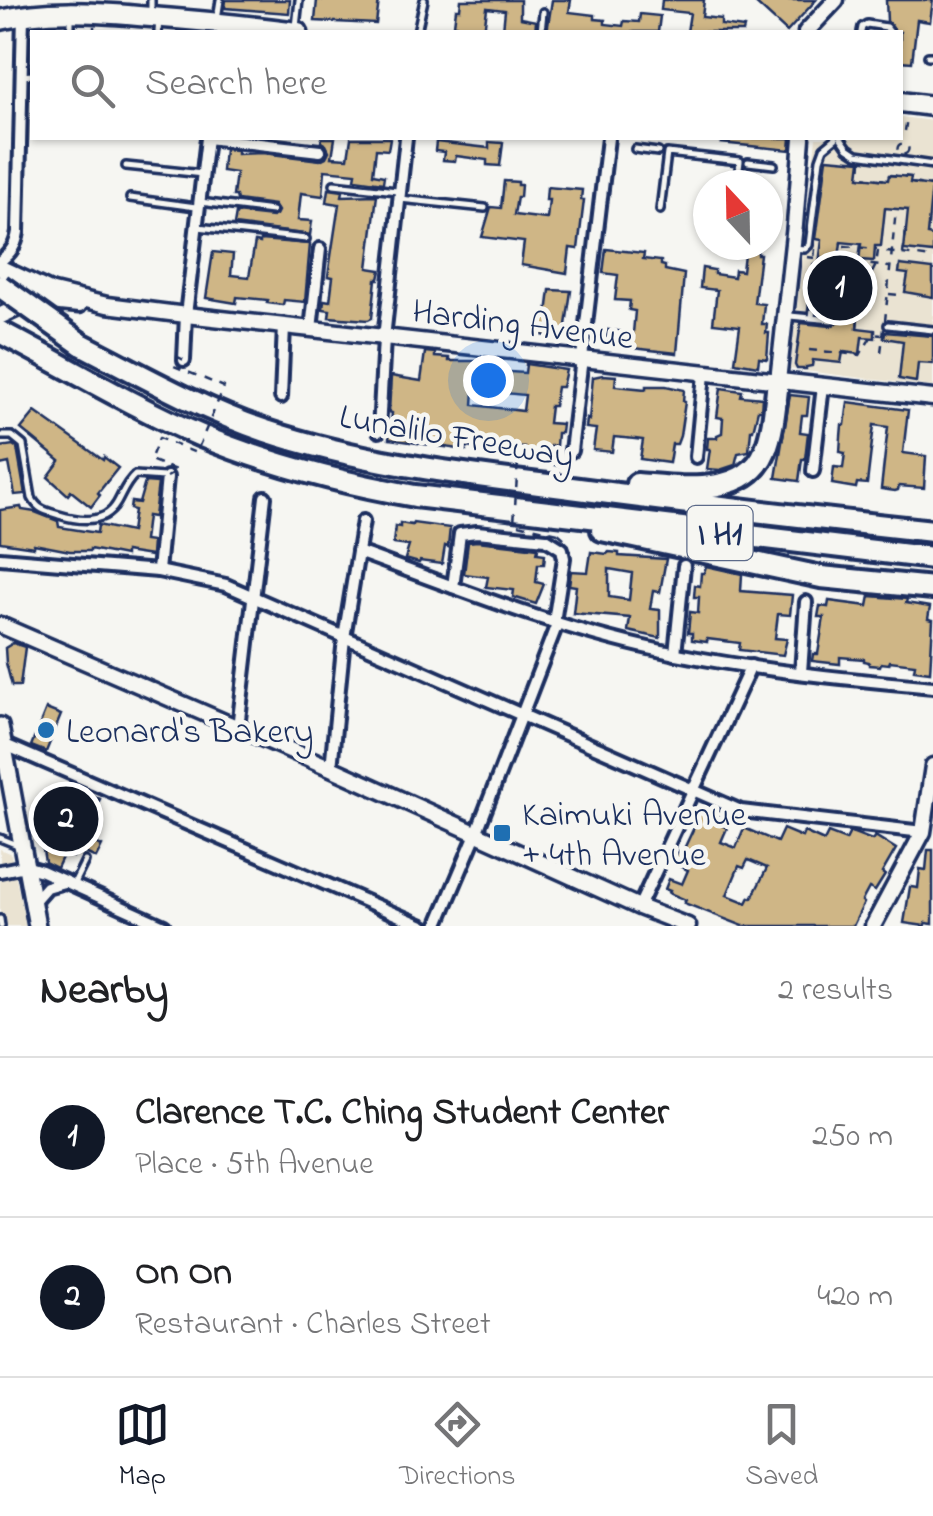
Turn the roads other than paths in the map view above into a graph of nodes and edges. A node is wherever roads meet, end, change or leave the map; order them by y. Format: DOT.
graph roads {
  1 [pos="220,0"];
  2 [pos="299,0"];
  3 [pos="424,0"];
  4 [pos="836,0"];
  5 [pos="71,5"];
  6 [pos="543,12"];
  7 [pos="23,15"];
  8 [pos="155,17"];
  9 [pos="0,20"];
  10 [pos="219,26"];
  11 [pos="72,30"];
  12 [pos="260,30"];
  13 [pos="297,30"];
  14 [pos="418,30"];
  15 [pos="541,30"];
  16 [pos="808,30"];
  17 [pos="861,30"];
  18 [pos="889,30"];
  19 [pos="28,76"];
  20 [pos="933,106"];
  21 [pos="904,109"];
  22 [pos="207,140"];
  23 [pos="224,140"];
  24 [pos="406,140"];
  25 [pos="608,140"];
  26 [pos="802,140"];
  27 [pos="835,140"];
  28 [pos="840,140"];
  29 [pos="636,149"];
  30 [pos="320,151"];
  31 [pos="658,152"];
  32 [pos="748,162"];
  33 [pos="774,165"];
  34 [pos="933,165"];
  35 [pos="126,166"];
  36 [pos="739,170"];
  37 [pos="202,174"];
  38 [pos="334,184"];
  39 [pos="400,195"];
  40 [pos="130,198"];
  41 [pos="200,205"];
  42 [pos="485,208"];
  43 [pos="660,210"];
  44 [pos="272,211"];
  45 [pos="198,227"];
  46 [pos="306,240"];
  47 [pos="320,249"];
  48 [pos="795,252"];
  49 [pos="0,265"];
  50 [pos="0,285"];
  51 [pos="49,291"];
  52 [pos="0,298"];
  53 [pos="814,300"];
  54 [pos="33,301"];
  55 [pos="107,305"];
  56 [pos="186,315"];
  57 [pos="786,315"];
  58 [pos="0,316"];
  59 [pos="812,318"];
  60 [pos="832,320"];
  61 [pos="888,324"];
  62 [pos="284,326"];
  63 [pos="311,330"];
  64 [pos="933,330"];
  65 [pos="0,334"];
  66 [pos="384,338"];
  67 [pos="80,344"];
  68 [pos="184,360"];
  69 [pos="582,360"];
  70 [pos="704,374"];
  71 [pos="778,381"];
  72 [pos="824,386"];
  73 [pos="281,397"];
  74 [pos="933,398"];
  75 [pos="379,431"];
  76 [pos="0,436"];
  77 [pos="571,451"];
  78 [pos="696,457"];
  79 [pos="813,471"];
  80 [pos="470,475"];
  81 [pos="168,477"];
  82 [pos="266,497"];
  83 [pos="508,508"];
  84 [pos="363,522"];
  85 [pos="933,531"];
  86 [pos="358,552"];
  87 [pos="0,558"];
  88 [pos="933,558"];
  89 [pos="684,566"];
  90 [pos="158,571"];
  91 [pos="453,587"];
  92 [pos="929,589"];
  93 [pos="254,599"];
  94 [pos="806,602"];
  95 [pos="555,623"];
  96 [pos="0,625"];
  97 [pos="344,638"];
  98 [pos="675,654"];
  99 [pos="752,666"];
  100 [pos="800,672"];
  101 [pos="933,687"];
  102 [pos="523,717"];
  103 [pos="0,726"];
  104 [pos="238,728"];
  105 [pos="3,744"];
  106 [pos="933,766"];
  107 [pos="330,768"];
  108 [pos="692,791"];
  109 [pos="6,792"];
  110 [pos="930,814"];
  111 [pos="923,832"];
  112 [pos="476,834"];
  113 [pos="0,838"];
  114 [pos="21,847"];
  115 [pos="84,861"];
  116 [pos="24,866"];
  117 [pos="0,871"];
  118 [pos="69,883"];
  119 [pos="32,903"];
  120 [pos="639,907"];
  121 [pos="37,926"];
  122 [pos="164,926"];
  123 [pos="423,926"];
  124 [pos="437,926"];
  125 [pos="688,926"];
  126 [pos="873,926"];
  1 -- 10 [label="lane"];
  2 -- 13 [label="lane"];
  3 -- 14 [label="lane"];
  4 -- 16 [label="street"];
  5 -- 7 [label="main road"];
  5 -- 8 [label="main road"];
  5 -- 11 [label="lane"];
  6 -- 15 [label="lane"];
  7 -- 9 [label="main road"];
  7 -- 19 [label="street"];
  8 -- 10 [label="main road"];
  10 -- 12 [label="main road"];
  17 -- 18 [label="lane"];
  19 -- 49 [label="street"];
  20 -- 21 [label="main road"];
  22 -- 37 [label="street"];
  23 -- 30 [label="street"];
  24 -- 39 [label="street"];
  25 -- 69 [label="street"];
  26 -- 48 [label="street"];
  27 -- 48 [label="lane"];
  28 -- 34 [label="lane"];
  29 -- 31 [label="lane"];
  32 -- 33 [label="lane"];
  35 -- 37 [label="lane"];
  36 -- 43 [label="lane"];
  37 -- 41 [label="street"];
  38 -- 39 [label="lane"];
  39 -- 42 [label="lane"];
  39 -- 66 [label="street"];
  40 -- 41 [label="lane"];
  41 -- 44 [label="lane"];
  41 -- 45 [label="street"];
  45 -- 46 [label="lane"];
  45 -- 56 [label="street"];
  47 -- 63 [label="street"];
  48 -- 57 [label="street"];
  49 -- 51 [label="main road"];
  50 -- 51 [label="street, Harding Avenue"];
  50 -- 67 [label="highway, bridge"];
  51 -- 55 [label="street, Harding Avenue"];
  52 -- 54 [label="street, Harding Avenue"];
  52 -- 67 [label="highway, Lunalilo Freeway / I H1, bridge"];
  53 -- 59 [label="lane"];
  54 -- 55 [label="street, Harding Avenue"];
  54 -- 58 [label="main road"];
  55 -- 56 [label="street, Harding Avenue"];
  56 -- 62 [label="street, Harding Avenue"];
  56 -- 68 [label="street"];
  57 -- 59 [label="lane"];
  57 -- 71 [label="street"];
  59 -- 60 [label="lane"];
  61 -- 64 [label="lane"];
  62 -- 63 [label="street, Harding Avenue"];
  62 -- 73 [label="street"];
  63 -- 66 [label="street, Harding Avenue"];
  65 -- 83 [label="highway, Lunalilo Freeway / I H1"];
  66 -- 69 [label="street, Harding Avenue"];
  66 -- 75 [label="street"];
  67 -- 80 [label="highway, Lunalilo Freeway / I H1"];
  69 -- 70 [label="street, Harding Avenue"];
  69 -- 77 [label="street"];
  70 -- 71 [label="street, Harding Avenue"];
  70 -- 78 [label="street"];
  71 -- 72 [label="street, Harding Avenue"];
  71 -- 80 [label="highway"];
  72 -- 74 [label="street, Harding Avenue"];
  72 -- 79 [label="street"];
  76 -- 81 [label="lane"];
  80 -- 85 [label="highway, Lunalilo Freeway / I H1"];
  81 -- 90 [label="street"];
  82 -- 93 [label="street"];
  83 -- 88 [label="highway, Lunalilo Freeway / I H1"];
  83 -- 92 [label="highway"];
  84 -- 86 [label="street"];
  86 -- 91 [label="street"];
  86 -- 97 [label="street"];
  87 -- 90 [label="street"];
  89 -- 98 [label="street"];
  90 -- 93 [label="street"];
  91 -- 95 [label="street"];
  91 -- 95 [label="street"];
  93 -- 97 [label="street"];
  93 -- 104 [label="street"];
  94 -- 100 [label="street"];
  95 -- 98 [label="street"];
  95 -- 102 [label="street"];
  96 -- 104 [label="street"];
  97 -- 102 [label="street"];
  97 -- 107 [label="street"];
  98 -- 99 [label="street"];
  99 -- 100 [label="street"];
  99 -- 108 [label="street"];
  100 -- 101 [label="street"];
  102 -- 108 [label="street"];
  102 -- 112 [label="street"];
  103 -- 105 [label="main road"];
  104 -- 107 [label="street"];
  105 -- 109 [label="main road"];
  105 -- 123 [label="street"];
  106 -- 110 [label="street"];
  107 -- 112 [label="street"];
  108 -- 111 [label="street"];
  108 -- 120 [label="street"];
  109 -- 114 [label="main road"];
  110 -- 111 [label="street"];
  111 -- 126 [label="street"];
  112 -- 120 [label="street"];
  112 -- 124 [label="street"];
  113 -- 114 [label="lane"];
  114 -- 116 [label="main road"];
  115 -- 118 [label="lane"];
  116 -- 117 [label="street"];
  116 -- 118 [label="street"];
  116 -- 119 [label="main road"];
  118 -- 119 [label="street"];
  118 -- 122 [label="street"];
  119 -- 121 [label="main road"];
  120 -- 125 [label="street"];
}
